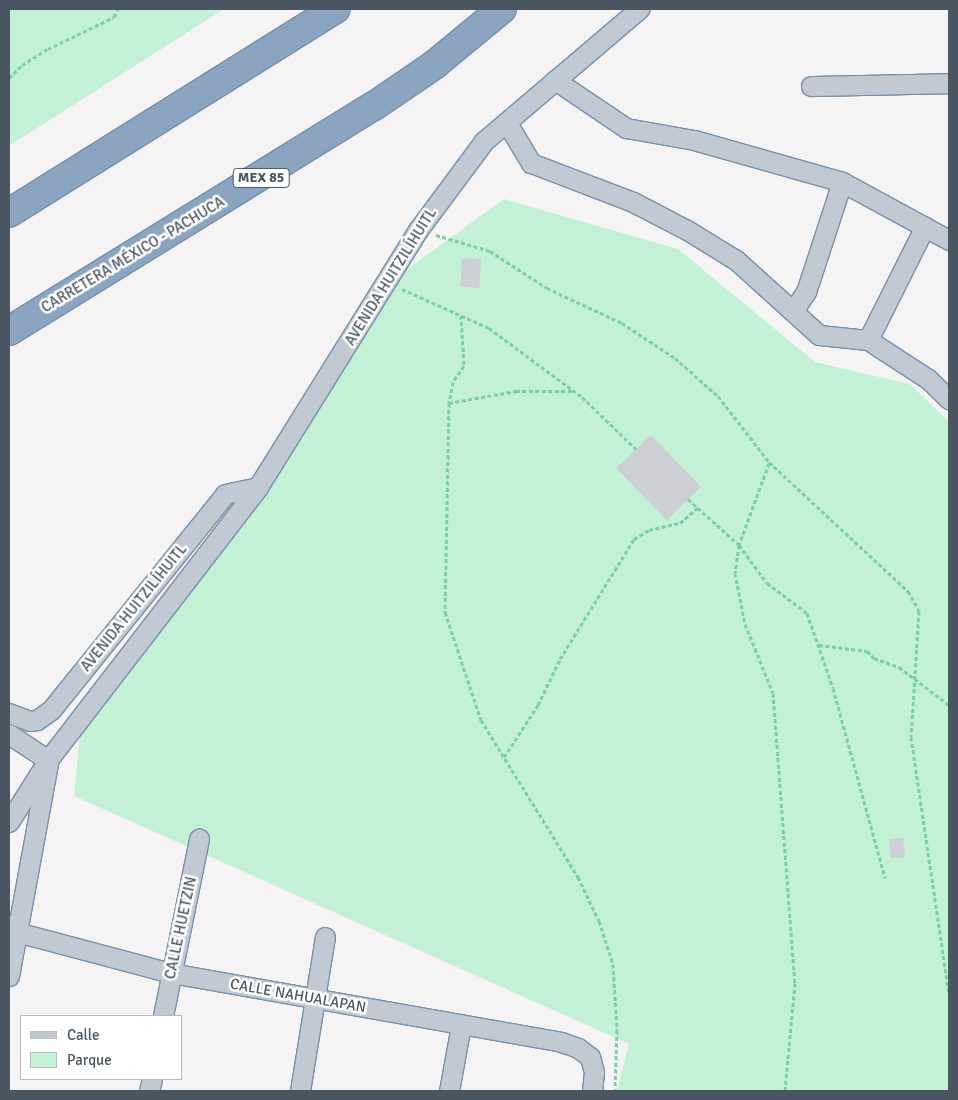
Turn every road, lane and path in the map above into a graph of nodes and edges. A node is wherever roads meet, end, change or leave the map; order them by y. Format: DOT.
graph roads {
  1 [pos="118,9"];
  2 [pos="336,9"];
  3 [pos="502,9"];
  4 [pos="639,9"];
  5 [pos="9,78"];
  6 [pos="556,80"];
  7 [pos="949,82"];
  8 [pos="811,86"];
  9 [pos="507,123"];
  10 [pos="842,182"];
  11 [pos="9,214"];
  12 [pos="924,226"];
  13 [pos="418,230"];
  14 [pos="949,240"];
  15 [pos="388,283"];
  16 [pos="792,311"];
  17 [pos="461,315"];
  18 [pos="9,331"];
  19 [pos="868,340"];
  20 [pos="574,391"];
  21 [pos="949,399"];
  22 [pos="449,402"];
  23 [pos="636,450"];
  24 [pos="770,462"];
  25 [pos="258,487"];
  26 [pos="688,499"];
  27 [pos="697,507"];
  28 [pos="739,545"];
  29 [pos="819,644"];
  30 [pos="915,680"];
  31 [pos="949,706"];
  32 [pos="9,713"];
  33 [pos="9,734"];
  34 [pos="504,757"];
  35 [pos="48,760"];
  36 [pos="9,822"];
  37 [pos="199,839"];
  38 [pos="885,878"];
  39 [pos="13,928"];
  40 [pos="325,937"];
  41 [pos="171,973"];
  42 [pos="9,976"];
  43 [pos="949,994"];
  44 [pos="314,1000"];
  45 [pos="163,1015"];
  46 [pos="461,1025"];
  47 [pos="300,1091"];
  48 [pos="448,1091"];
  49 [pos="592,1091"];
  50 [pos="615,1091"];
  51 [pos="785,1091"];
  1 -- 5 [label="path"];
  2 -- 11 [label="highway"];
  3 -- 18 [label="highway, CARRETERA MÉXICO - PACHUCA / MEX 85"];
  4 -- 6 [label="street, AVENIDA HUITZILÍHUITL"];
  6 -- 9 [label="street, AVENIDA HUITZILÍHUITL"];
  6 -- 10 [label="street"];
  7 -- 8 [label="street"];
  9 -- 13 [label="street, AVENIDA HUITZILÍHUITL"];
  9 -- 16 [label="street"];
  10 -- 12 [label="street"];
  10 -- 16 [label="street"];
  12 -- 14 [label="street"];
  12 -- 19 [label="street"];
  13 -- 15 [label="street, AVENIDA HUITZILÍHUITL"];
  13 -- 24 [label="path"];
  15 -- 17 [label="path"];
  15 -- 25 [label="street, AVENIDA HUITZILÍHUITL"];
  16 -- 19 [label="street"];
  17 -- 20 [label="path"];
  17 -- 22 [label="path"];
  19 -- 21 [label="street"];
  20 -- 22 [label="path"];
  20 -- 23 [label="path"];
  22 -- 34 [label="path"];
  24 -- 28 [label="path"];
  24 -- 30 [label="path"];
  25 -- 32 [label="street, AVENIDA HUITZILÍHUITL"];
  25 -- 35 [label="street, AVENIDA HUITZILÍHUITL"];
  26 -- 27 [label="path"];
  27 -- 28 [label="path"];
  27 -- 34 [label="path"];
  28 -- 29 [label="path"];
  28 -- 51 [label="path"];
  29 -- 30 [label="path"];
  29 -- 38 [label="path"];
  30 -- 31 [label="path"];
  30 -- 43 [label="path"];
  33 -- 35 [label="street"];
  34 -- 50 [label="path"];
  35 -- 36 [label="street, AVENIDA HUITZILÍHUITL"];
  35 -- 39 [label="street"];
  37 -- 41 [label="street, CALLE HUETZIN"];
  39 -- 41 [label="street, CALLE NAHUALAPAN"];
  39 -- 42 [label="street"];
  40 -- 44 [label="street"];
  41 -- 44 [label="street, CALLE NAHUALAPAN"];
  41 -- 45 [label="street, CALLE HUETZIN"];
  44 -- 46 [label="street, CALLE NAHUALAPAN"];
  44 -- 47 [label="street"];
  46 -- 48 [label="street"];
  46 -- 49 [label="street, CALLE NAHUALAPAN"];
}
